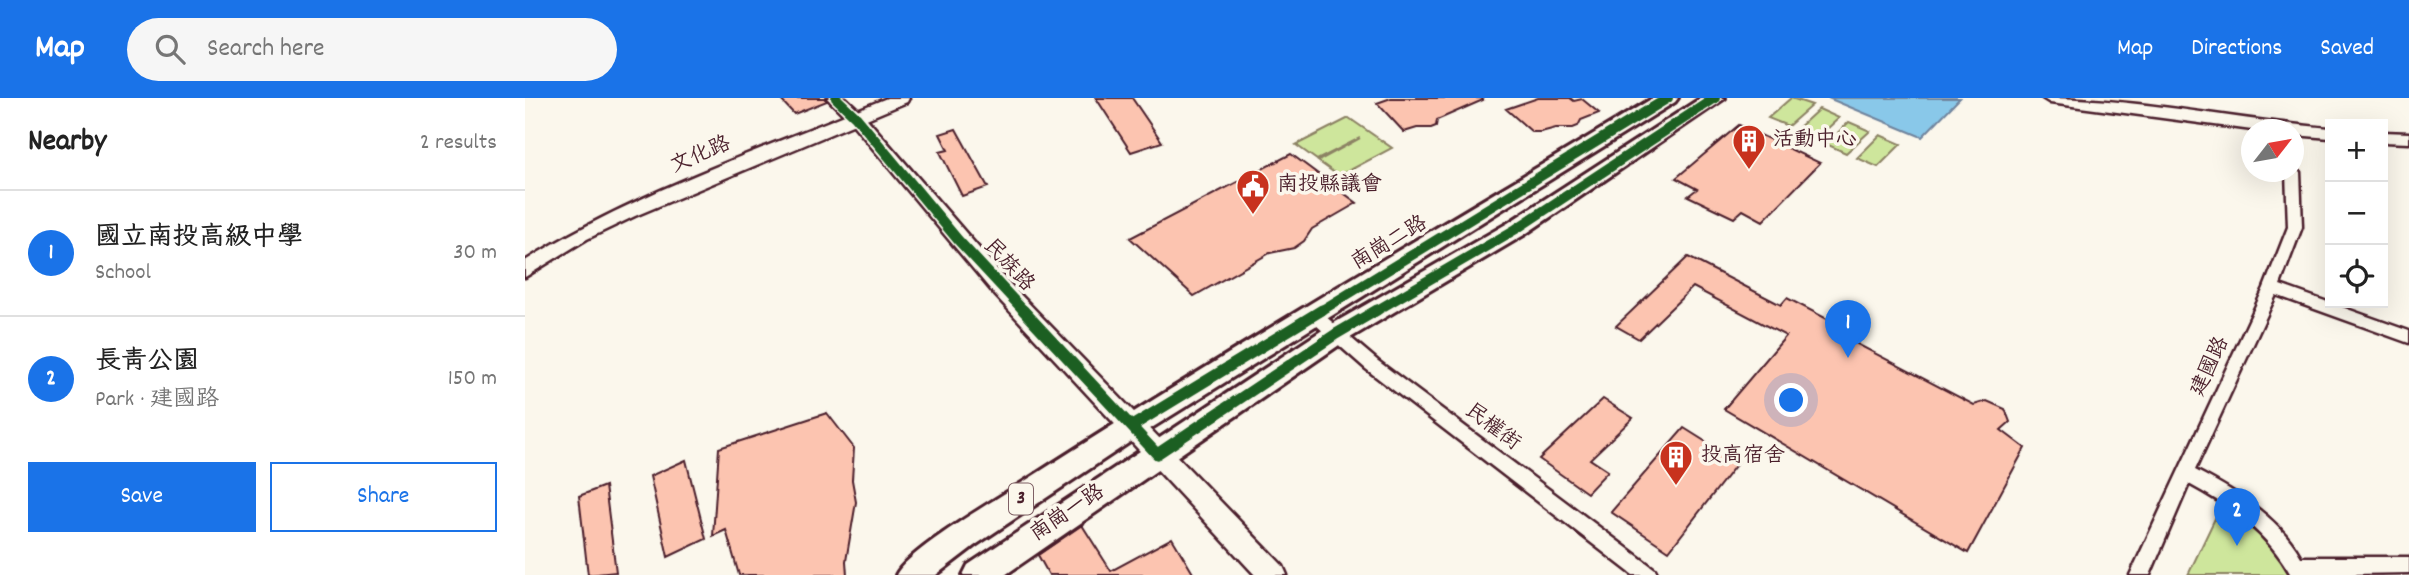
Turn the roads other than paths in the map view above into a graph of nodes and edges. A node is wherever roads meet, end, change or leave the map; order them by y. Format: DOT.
graph roads {
  1 [pos="836,98"];
  2 [pos="901,98"];
  3 [pos="1668,98"];
  4 [pos="1715,98"];
  5 [pos="2050,98"];
  6 [pos="856,117"];
  7 [pos="2241,124"];
  8 [pos="2304,131"];
  9 [pos="2325,133"];
  10 [pos="2388,138"];
  11 [pos="2409,138"];
  12 [pos="2293,182"];
  13 [pos="525,270"];
  14 [pos="2272,288"];
  15 [pos="1313,314"];
  16 [pos="1336,334"];
  17 [pos="2409,337"];
  18 [pos="1132,426"];
  19 [pos="1157,454"];
  20 [pos="2185,473"];
  21 [pos="2409,565"];
  22 [pos="2299,570"];
  23 [pos="2146,573"];
  24 [pos="912,575"];
  25 [pos="979,575"];
  26 [pos="1273,575"];
  27 [pos="1648,575"];
  1 -- 6 [label="main road, 民族路"];
  2 -- 6 [label="street, 文化路"];
  3 -- 15 [label="main road, 南崗二路 / 3"];
  4 -- 16 [label="main road, 3"];
  5 -- 7 [label="street"];
  6 -- 13 [label="street, 文化路"];
  6 -- 18 [label="main road, 民族路"];
  8 -- 9 [label="street"];
  10 -- 11 [label="street"];
  12 -- 14 [label="street, 建國路"];
  14 -- 17 [label="street"];
  14 -- 20 [label="street, 建國路"];
  15 -- 16 [label="street, 民權街"];
  15 -- 18 [label="main road, 南崗二路 / 3"];
  16 -- 19 [label="main road, 3"];
  16 -- 27 [label="street, 民權街"];
  18 -- 19 [label="main road, 民族路"];
  18 -- 24 [label="main road, 南崗一路 / 3"];
  19 -- 25 [label="main road, 南崗一路 / 3"];
  19 -- 26 [label="main road, 民族路"];
  20 -- 22 [label="street"];
  20 -- 23 [label="street, 建國路"];
  21 -- 22 [label="street"];
}
